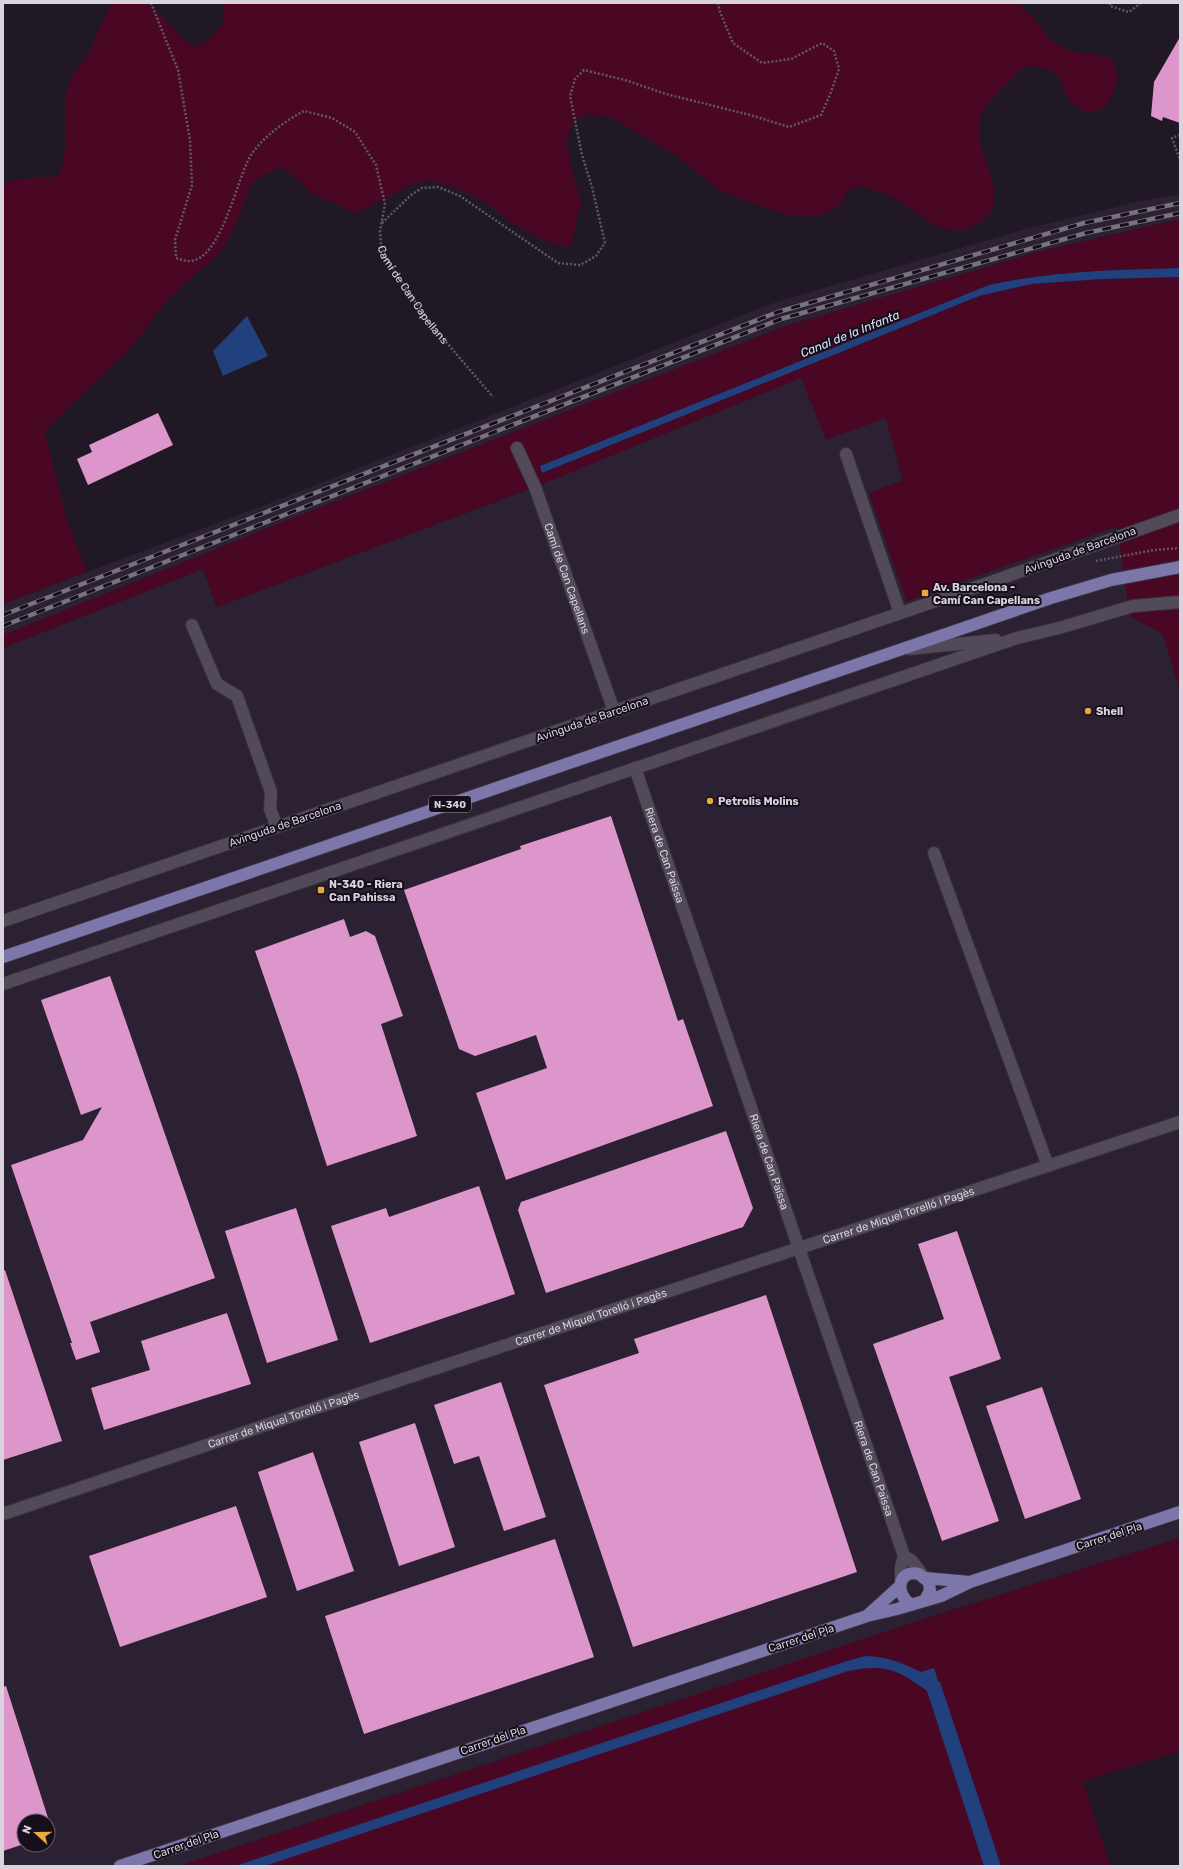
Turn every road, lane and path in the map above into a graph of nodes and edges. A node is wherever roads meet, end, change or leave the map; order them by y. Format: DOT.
graph roads {
  1 [pos="151,3"];
  2 [pos="718,3"];
  3 [pos="1110,3"];
  4 [pos="1141,3"];
  5 [pos="1180,134"];
  6 [pos="1180,160"];
  7 [pos="382,223"];
  8 [pos="493,397"];
  9 [pos="517,448"];
  10 [pos="846,454"];
  11 [pos="1180,515"];
  12 [pos="1175,548"];
  13 [pos="1180,548"];
  14 [pos="1180,567"];
  15 [pos="1180,603"];
  16 [pos="900,613"];
  17 [pos="192,625"];
  18 [pos="1017,638"];
  19 [pos="898,650"];
  20 [pos="614,711"];
  21 [pos="635,768"];
  22 [pos="276,827"];
  23 [pos="934,853"];
  24 [pos="3,921"];
  25 [pos="3,957"];
  26 [pos="3,984"];
  27 [pos="1180,1122"];
  28 [pos="1048,1166"];
  29 [pos="799,1249"];
  30 [pos="1180,1512"];
  31 [pos="3,1514"];
  32 [pos="904,1556"];
  33 [pos="924,1577"];
  34 [pos="970,1582"];
  35 [pos="901,1584"];
  36 [pos="925,1600"];
  37 [pos="911,1605"];
  38 [pos="867,1616"];
  39 [pos="120,1866"];
  1 -- 7 [label="path, Camí de Can Capellans"];
  2 -- 7 [label="path"];
  3 -- 4 [label="path"];
  5 -- 6 [label="path"];
  7 -- 8 [label="path, Camí de Can Capellans"];
  9 -- 20 [label="street, Camí de Can Capellans"];
  10 -- 16 [label="street"];
  11 -- 16 [label="street, Avinguda de Barcelona"];
  12 -- 13 [label="path"];
  14 -- 19 [label="main road, N-340"];
  15 -- 18 [label="street"];
  16 -- 20 [label="street, Avinguda de Barcelona"];
  17 -- 22 [label="street"];
  18 -- 19 [label="street"];
  18 -- 21 [label="street"];
  19 -- 25 [label="main road, N-340"];
  20 -- 22 [label="street, Avinguda de Barcelona"];
  21 -- 26 [label="street"];
  21 -- 29 [label="street, Riera de Can Païssa"];
  22 -- 24 [label="street, Avinguda de Barcelona"];
  23 -- 28 [label="street"];
  27 -- 28 [label="street, Carrer de Miquel Torelló i Pagès"];
  28 -- 29 [label="street, Carrer de Miquel Torelló i Pagès"];
  29 -- 31 [label="street, Carrer de Miquel Torelló i Pagès"];
  29 -- 32 [label="street, Riera de Can Païssa"];
  30 -- 34 [label="main road, Carrer del Pla"];
  32 -- 33 [label="street, Riera de Can Païssa"];
  32 -- 35 [label="street, Riera de Can Païssa"];
  33 -- 34 [label="main road, Carrer del Pla"];
  33 -- 35 [label="main road, Carrer del Pla"];
  33 -- 36 [label="main road"];
  34 -- 36 [label="main road, Carrer del Pla"];
  35 -- 37 [label="main road"];
  35 -- 38 [label="main road, Carrer del Pla"];
  36 -- 37 [label="main road, Carrer del Pla"];
  37 -- 38 [label="main road, Carrer del Pla"];
  38 -- 39 [label="main road, Carrer del Pla"];
}
